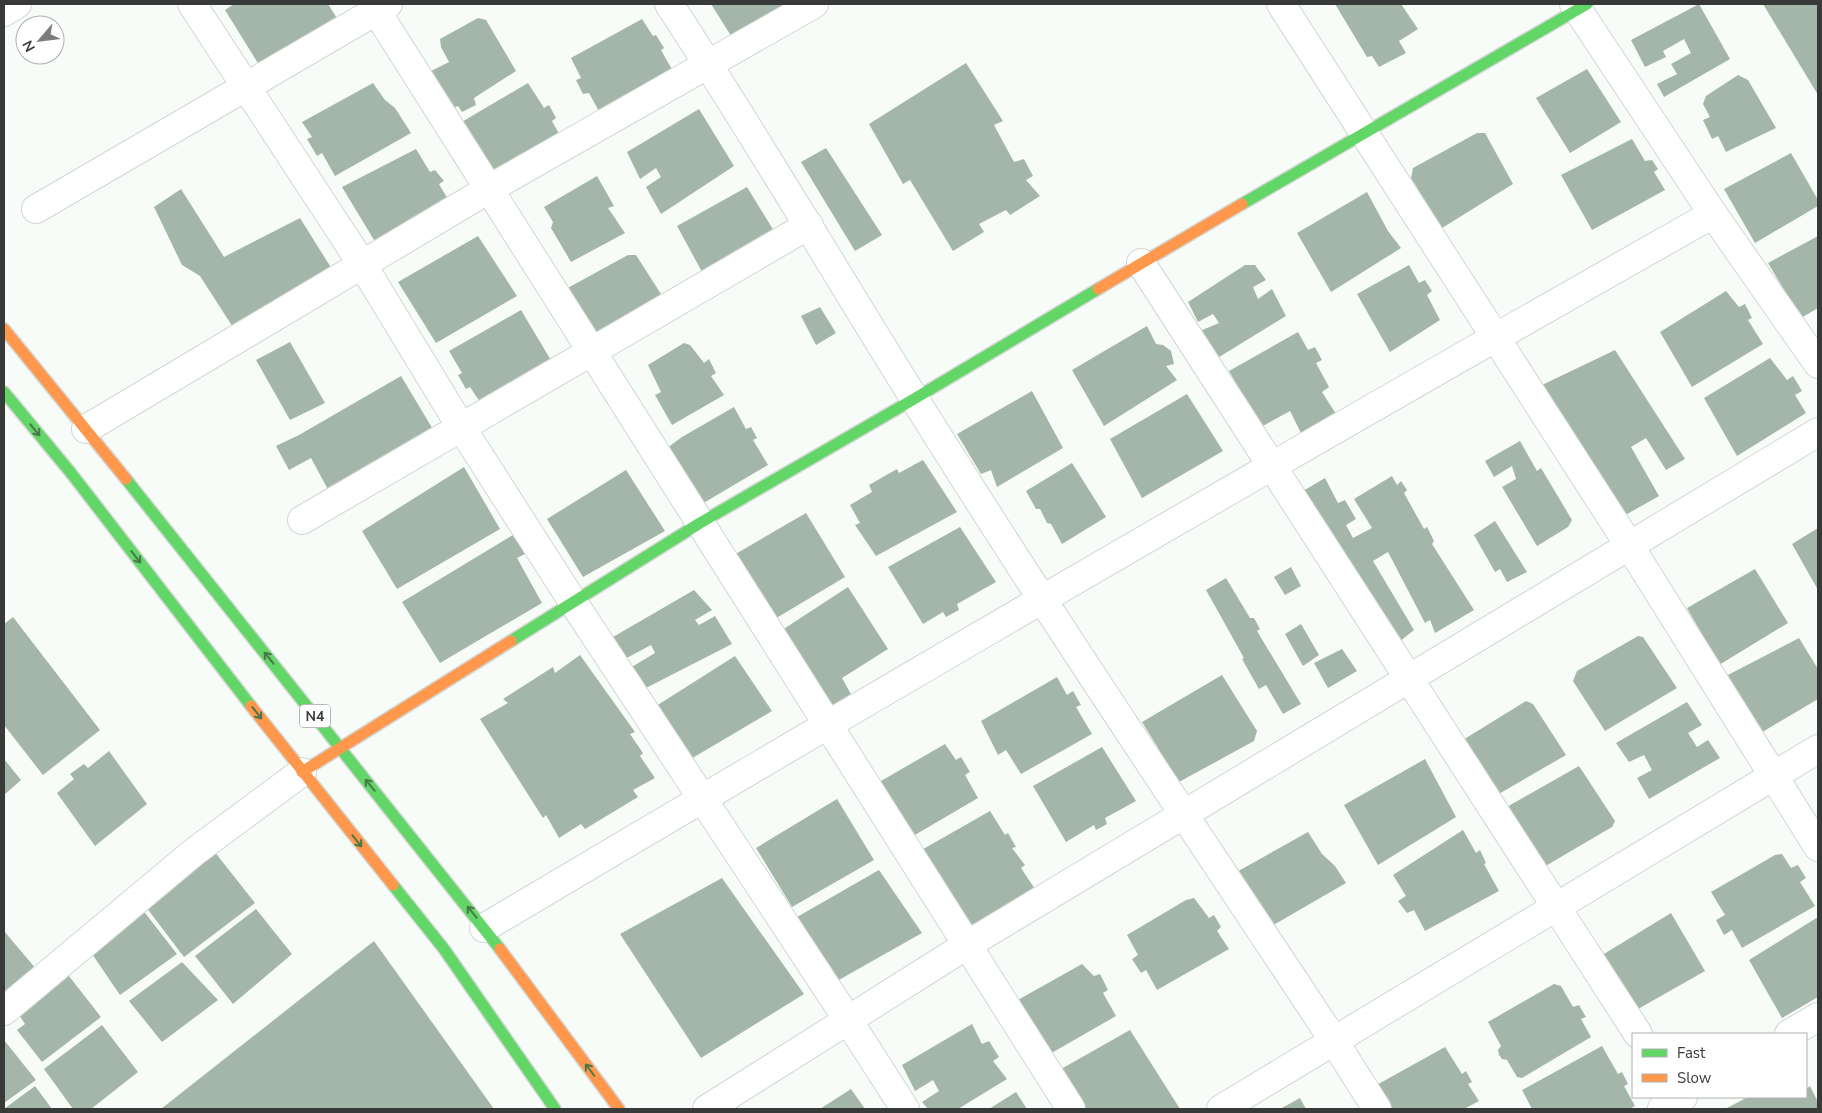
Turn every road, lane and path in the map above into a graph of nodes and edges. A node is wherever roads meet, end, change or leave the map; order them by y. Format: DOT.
graph roads {
  1 [pos="17,4"];
  2 [pos="192,4"];
  3 [pos="669,4"];
  4 [pos="814,4"];
  5 [pos="1281,4"];
  6 [pos="379,6"];
  7 [pos="1580,6"];
  8 [pos="4,12"];
  9 [pos="709,65"];
  10 [pos="245,88"];
  11 [pos="1364,132"];
  12 [pos="489,189"];
  13 [pos="36,209"];
  14 [pos="1714,214"];
  15 [pos="809,225"];
  16 [pos="1141,263"];
  17 [pos="362,264"];
  18 [pos="4,329"];
  19 [pos="1496,337"];
  20 [pos="592,352"];
  21 [pos="1818,364"];
  22 [pos="4,392"];
  23 [pos="914,399"];
  24 [pos="461,427"];
  25 [pos="86,429"];
  26 [pos="1818,432"];
  27 [pos="1272,467"];
  28 [pos="302,520"];
  29 [pos="700,523"];
  30 [pos="1628,545"];
  31 [pos="1042,599"];
  32 [pos="573,602"];
  33 [pos="1408,680"];
  34 [pos="827,724"];
  35 [pos="340,748"];
  36 [pos="1818,749"];
  37 [pos="302,772"];
  38 [pos="1774,776"];
  39 [pos="702,798"];
  40 [pos="1184,814"];
  41 [pos="1818,846"];
  42 [pos="1556,907"];
  43 [pos="484,928"];
  44 [pos="967,945"];
  45 [pos="4,1011"];
  46 [pos="1818,1017"];
  47 [pos="848,1020"];
  48 [pos="1637,1033"];
  49 [pos="1792,1033"];
  50 [pos="1334,1041"];
  51 [pos="555,1109"];
  52 [pos="619,1109"];
  53 [pos="707,1109"];
  54 [pos="905,1109"];
  55 [pos="1071,1109"];
  56 [pos="1220,1109"];
  57 [pos="1377,1109"];
  1 -- 8 [label="street"];
  2 -- 10 [label="street"];
  3 -- 9 [label="street"];
  4 -- 9 [label="street"];
  5 -- 11 [label="street"];
  6 -- 10 [label="street"];
  6 -- 12 [label="street"];
  7 -- 11 [label="main road"];
  7 -- 14 [label="street"];
  9 -- 12 [label="street"];
  9 -- 15 [label="street"];
  10 -- 13 [label="street"];
  10 -- 17 [label="street"];
  11 -- 16 [label="main road"];
  11 -- 19 [label="street"];
  12 -- 17 [label="street"];
  12 -- 20 [label="street"];
  14 -- 19 [label="street"];
  14 -- 21 [label="street"];
  15 -- 20 [label="street"];
  15 -- 23 [label="street"];
  16 -- 23 [label="main road"];
  16 -- 27 [label="street"];
  17 -- 24 [label="street"];
  17 -- 25 [label="street"];
  18 -- 25 [label="main road, N4"];
  19 -- 27 [label="street"];
  19 -- 30 [label="street"];
  20 -- 24 [label="street"];
  20 -- 29 [label="street"];
  22 -- 37 [label="main road, one-way"];
  23 -- 29 [label="main road"];
  23 -- 31 [label="street"];
  24 -- 28 [label="street"];
  24 -- 32 [label="street"];
  35 -- 25 [label="main road, N4, one-way"];
  26 -- 30 [label="street"];
  27 -- 31 [label="street"];
  27 -- 33 [label="street"];
  29 -- 32 [label="main road"];
  29 -- 34 [label="street"];
  30 -- 33 [label="street"];
  30 -- 38 [label="street"];
  31 -- 34 [label="street"];
  31 -- 40 [label="street"];
  32 -- 35 [label="main road"];
  32 -- 39 [label="street"];
  33 -- 40 [label="street"];
  33 -- 42 [label="street"];
  34 -- 39 [label="street"];
  34 -- 44 [label="street"];
  35 -- 37 [label="main road"];
  43 -- 35 [label="main road, N4, one-way"];
  36 -- 38 [label="street"];
  37 -- 45 [label="street"];
  37 -- 51 [label="main road, one-way"];
  38 -- 41 [label="street"];
  38 -- 42 [label="street"];
  39 -- 43 [label="street"];
  39 -- 47 [label="street"];
  40 -- 44 [label="street"];
  40 -- 50 [label="street"];
  42 -- 48 [label="street"];
  42 -- 50 [label="street"];
  52 -- 43 [label="main road, N4, one-way"];
  44 -- 47 [label="street"];
  44 -- 55 [label="street"];
  46 -- 49 [label="street"];
  47 -- 53 [label="street"];
  47 -- 54 [label="street"];
  50 -- 56 [label="street"];
  50 -- 57 [label="street"];
}
